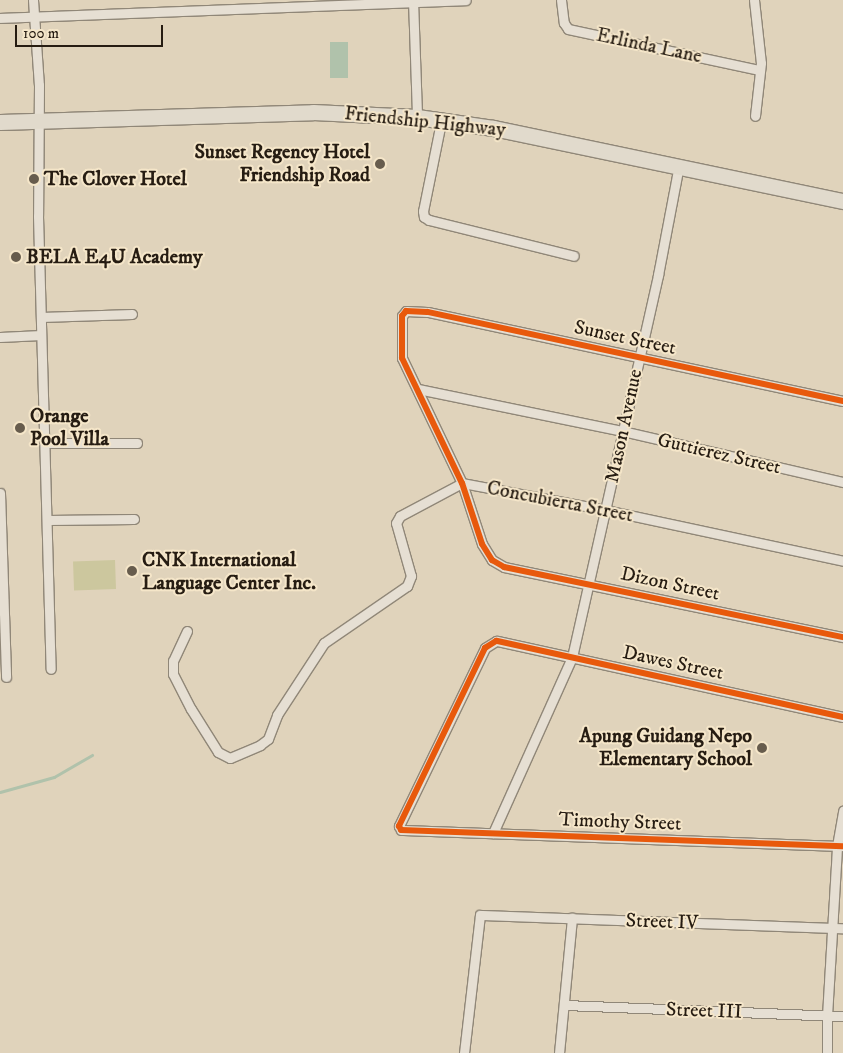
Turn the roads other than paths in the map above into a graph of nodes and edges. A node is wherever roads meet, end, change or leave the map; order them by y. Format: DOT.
graph roads {
  1 [pos="33,0"];
  2 [pos="466,0"];
  3 [pos="561,0"];
  4 [pos="754,0"];
  5 [pos="413,1"];
  6 [pos="34,17"];
  7 [pos="0,18"];
  8 [pos="760,70"];
  9 [pos="755,116"];
  10 [pos="416,117"];
  11 [pos="39,121"];
  12 [pos="0,122"];
  13 [pos="442,122"];
  14 [pos="678,165"];
  15 [pos="843,201"];
  16 [pos="574,256"];
  17 [pos="132,314"];
  18 [pos="41,316"];
  19 [pos="42,335"];
  20 [pos="0,337"];
  21 [pos="638,358"];
  22 [pos="418,389"];
  23 [pos="843,401"];
  24 [pos="622,431"];
  25 [pos="45,443"];
  26 [pos="137,443"];
  27 [pos="843,482"];
  28 [pos="462,483"];
  29 [pos="0,493"];
  30 [pos="606,510"];
  31 [pos="134,519"];
  32 [pos="48,520"];
  33 [pos="843,561"];
  34 [pos="588,583"];
  35 [pos="187,630"];
  36 [pos="843,637"];
  37 [pos="572,657"];
  38 [pos="51,669"];
  39 [pos="6,677"];
  40 [pos="843,717"];
  41 [pos="843,811"];
  42 [pos="399,826"];
  43 [pos="493,833"];
  44 [pos="840,846"];
  45 [pos="572,918"];
  46 [pos="832,928"];
  47 [pos="843,928"];
  48 [pos="565,1005"];
  49 [pos="827,1016"];
  50 [pos="843,1016"];
  51 [pos="464,1053"];
  52 [pos="559,1053"];
  53 [pos="828,1053"];
  1 -- 6 [label="street"];
  2 -- 5 [label="street"];
  3 -- 8 [label="street, Erlinda Lane"];
  4 -- 8 [label="street"];
  5 -- 6 [label="street"];
  5 -- 10 [label="street"];
  6 -- 7 [label="street"];
  6 -- 11 [label="street"];
  8 -- 9 [label="street"];
  10 -- 11 [label="main road, Friendship Highway"];
  10 -- 13 [label="main road, Friendship Highway"];
  11 -- 12 [label="main road, Friendship Highway"];
  11 -- 18 [label="street"];
  13 -- 14 [label="main road, Friendship Highway"];
  13 -- 16 [label="street"];
  14 -- 15 [label="main road, Friendship Highway"];
  14 -- 21 [label="street, Mason Avenue"];
  17 -- 18 [label="street"];
  18 -- 19 [label="street"];
  19 -- 20 [label="street"];
  19 -- 25 [label="street"];
  21 -- 22 [label="street, Sunset Street"];
  21 -- 23 [label="street, Sunset Street"];
  21 -- 24 [label="street, Mason Avenue"];
  22 -- 24 [label="street, Guttierez Street"];
  22 -- 28 [label="street"];
  24 -- 27 [label="street, Guttierez Street"];
  24 -- 30 [label="street, Mason Avenue"];
  25 -- 26 [label="street"];
  25 -- 32 [label="street"];
  28 -- 30 [label="street, Concubierta Street"];
  28 -- 34 [label="street, Dizon Street"];
  28 -- 35 [label="street, Concubierta Street"];
  29 -- 39 [label="street"];
  30 -- 33 [label="street, Concubierta Street"];
  30 -- 34 [label="street, Mason Avenue"];
  31 -- 32 [label="street"];
  32 -- 38 [label="street"];
  34 -- 36 [label="street, Dizon Street"];
  34 -- 37 [label="street, Mason Avenue"];
  37 -- 40 [label="street, Dawes Street"];
  37 -- 42 [label="street, Dawes Street"];
  37 -- 43 [label="street, Mason Avenue"];
  41 -- 44 [label="street"];
  42 -- 43 [label="street, Timothy Street"];
  43 -- 44 [label="street, Timothy Street"];
  44 -- 46 [label="street"];
  45 -- 46 [label="street, Street IV"];
  45 -- 48 [label="street"];
  45 -- 51 [label="street, Street IV"];
  46 -- 47 [label="street, Street IV"];
  46 -- 49 [label="street"];
  48 -- 49 [label="street, Street III"];
  48 -- 52 [label="street"];
  49 -- 50 [label="street, Street III"];
  49 -- 53 [label="street"];
}
